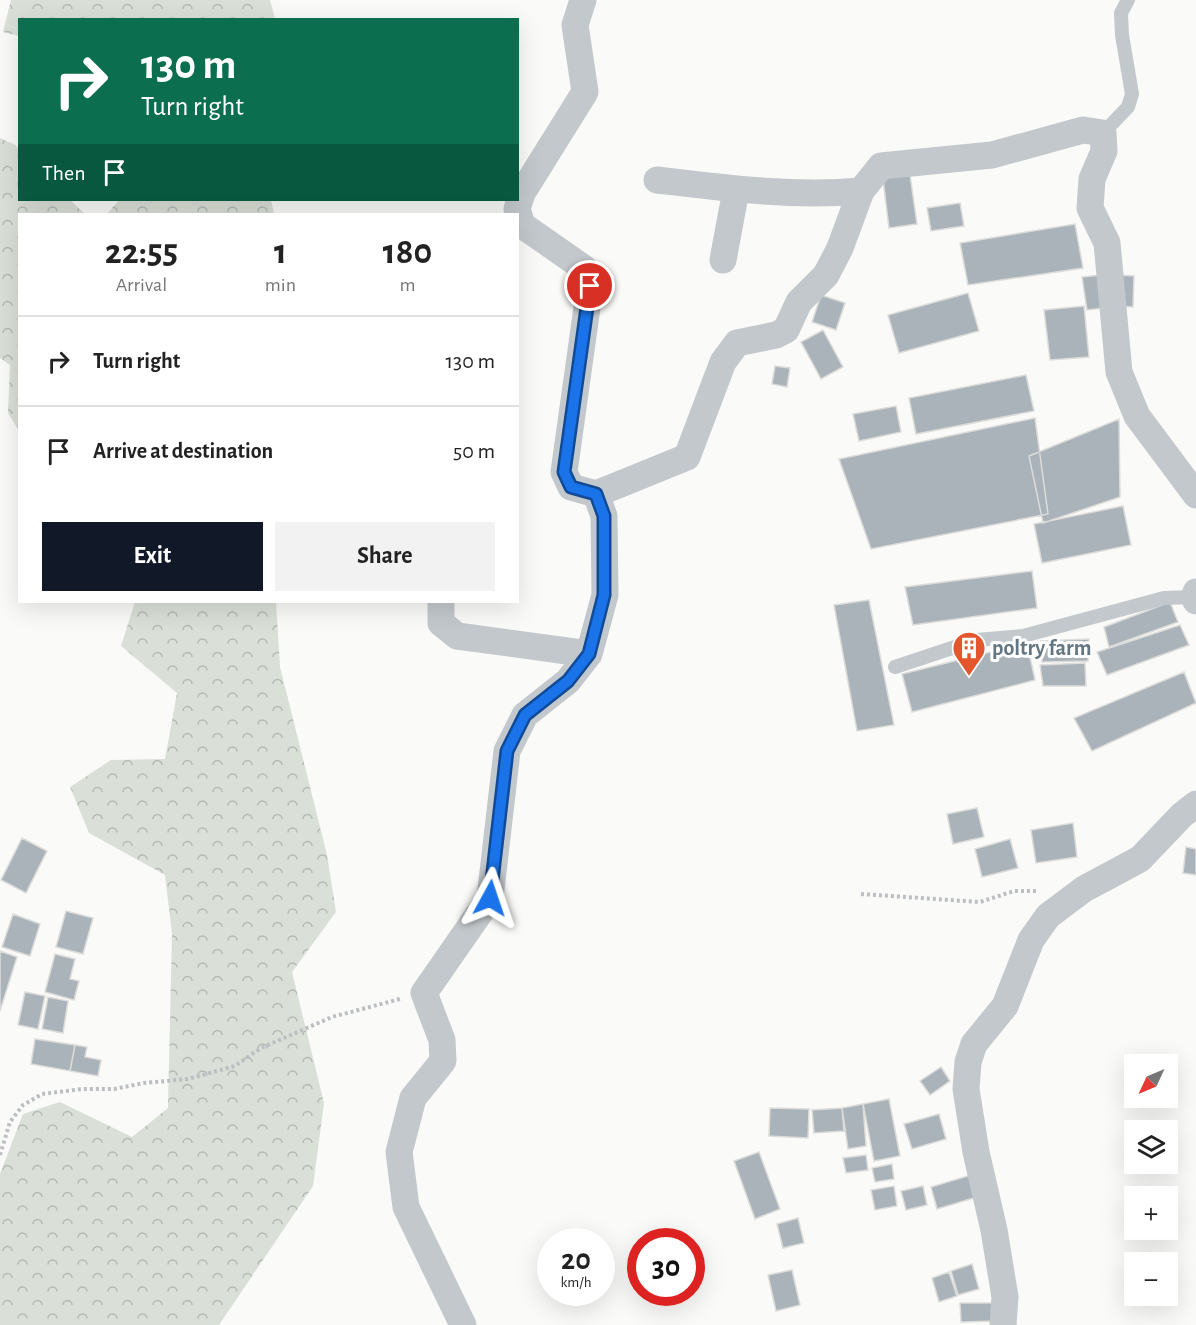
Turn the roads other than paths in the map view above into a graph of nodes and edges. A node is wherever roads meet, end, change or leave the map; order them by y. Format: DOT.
graph roads {
  1 [pos="583,0"];
  2 [pos="1128,0"];
  3 [pos="1103,132"];
  4 [pos="657,180"];
  5 [pos="736,190"];
  6 [pos="861,191"];
  7 [pos="518,213"];
  8 [pos="519,215"];
  9 [pos="723,260"];
  10 [pos="596,494"];
  11 [pos="1196,495"];
  12 [pos="1195,597"];
  13 [pos="441,603"];
  14 [pos="589,654"];
  15 [pos="895,667"];
  16 [pos="1196,804"];
  17 [pos="463,1325"];
  18 [pos="1003,1325"];
  1 -- 7 [label="street"];
  2 -- 3 [label="lane"];
  3 -- 6 [label="street"];
  3 -- 11 [label="street"];
  4 -- 5 [label="street"];
  5 -- 6 [label="street"];
  5 -- 9 [label="street"];
  6 -- 10 [label="street"];
  8 -- 10 [label="street"];
  10 -- 14 [label="street"];
  12 -- 15 [label="lane"];
  13 -- 14 [label="street"];
  14 -- 17 [label="street"];
  16 -- 18 [label="street"];
}
